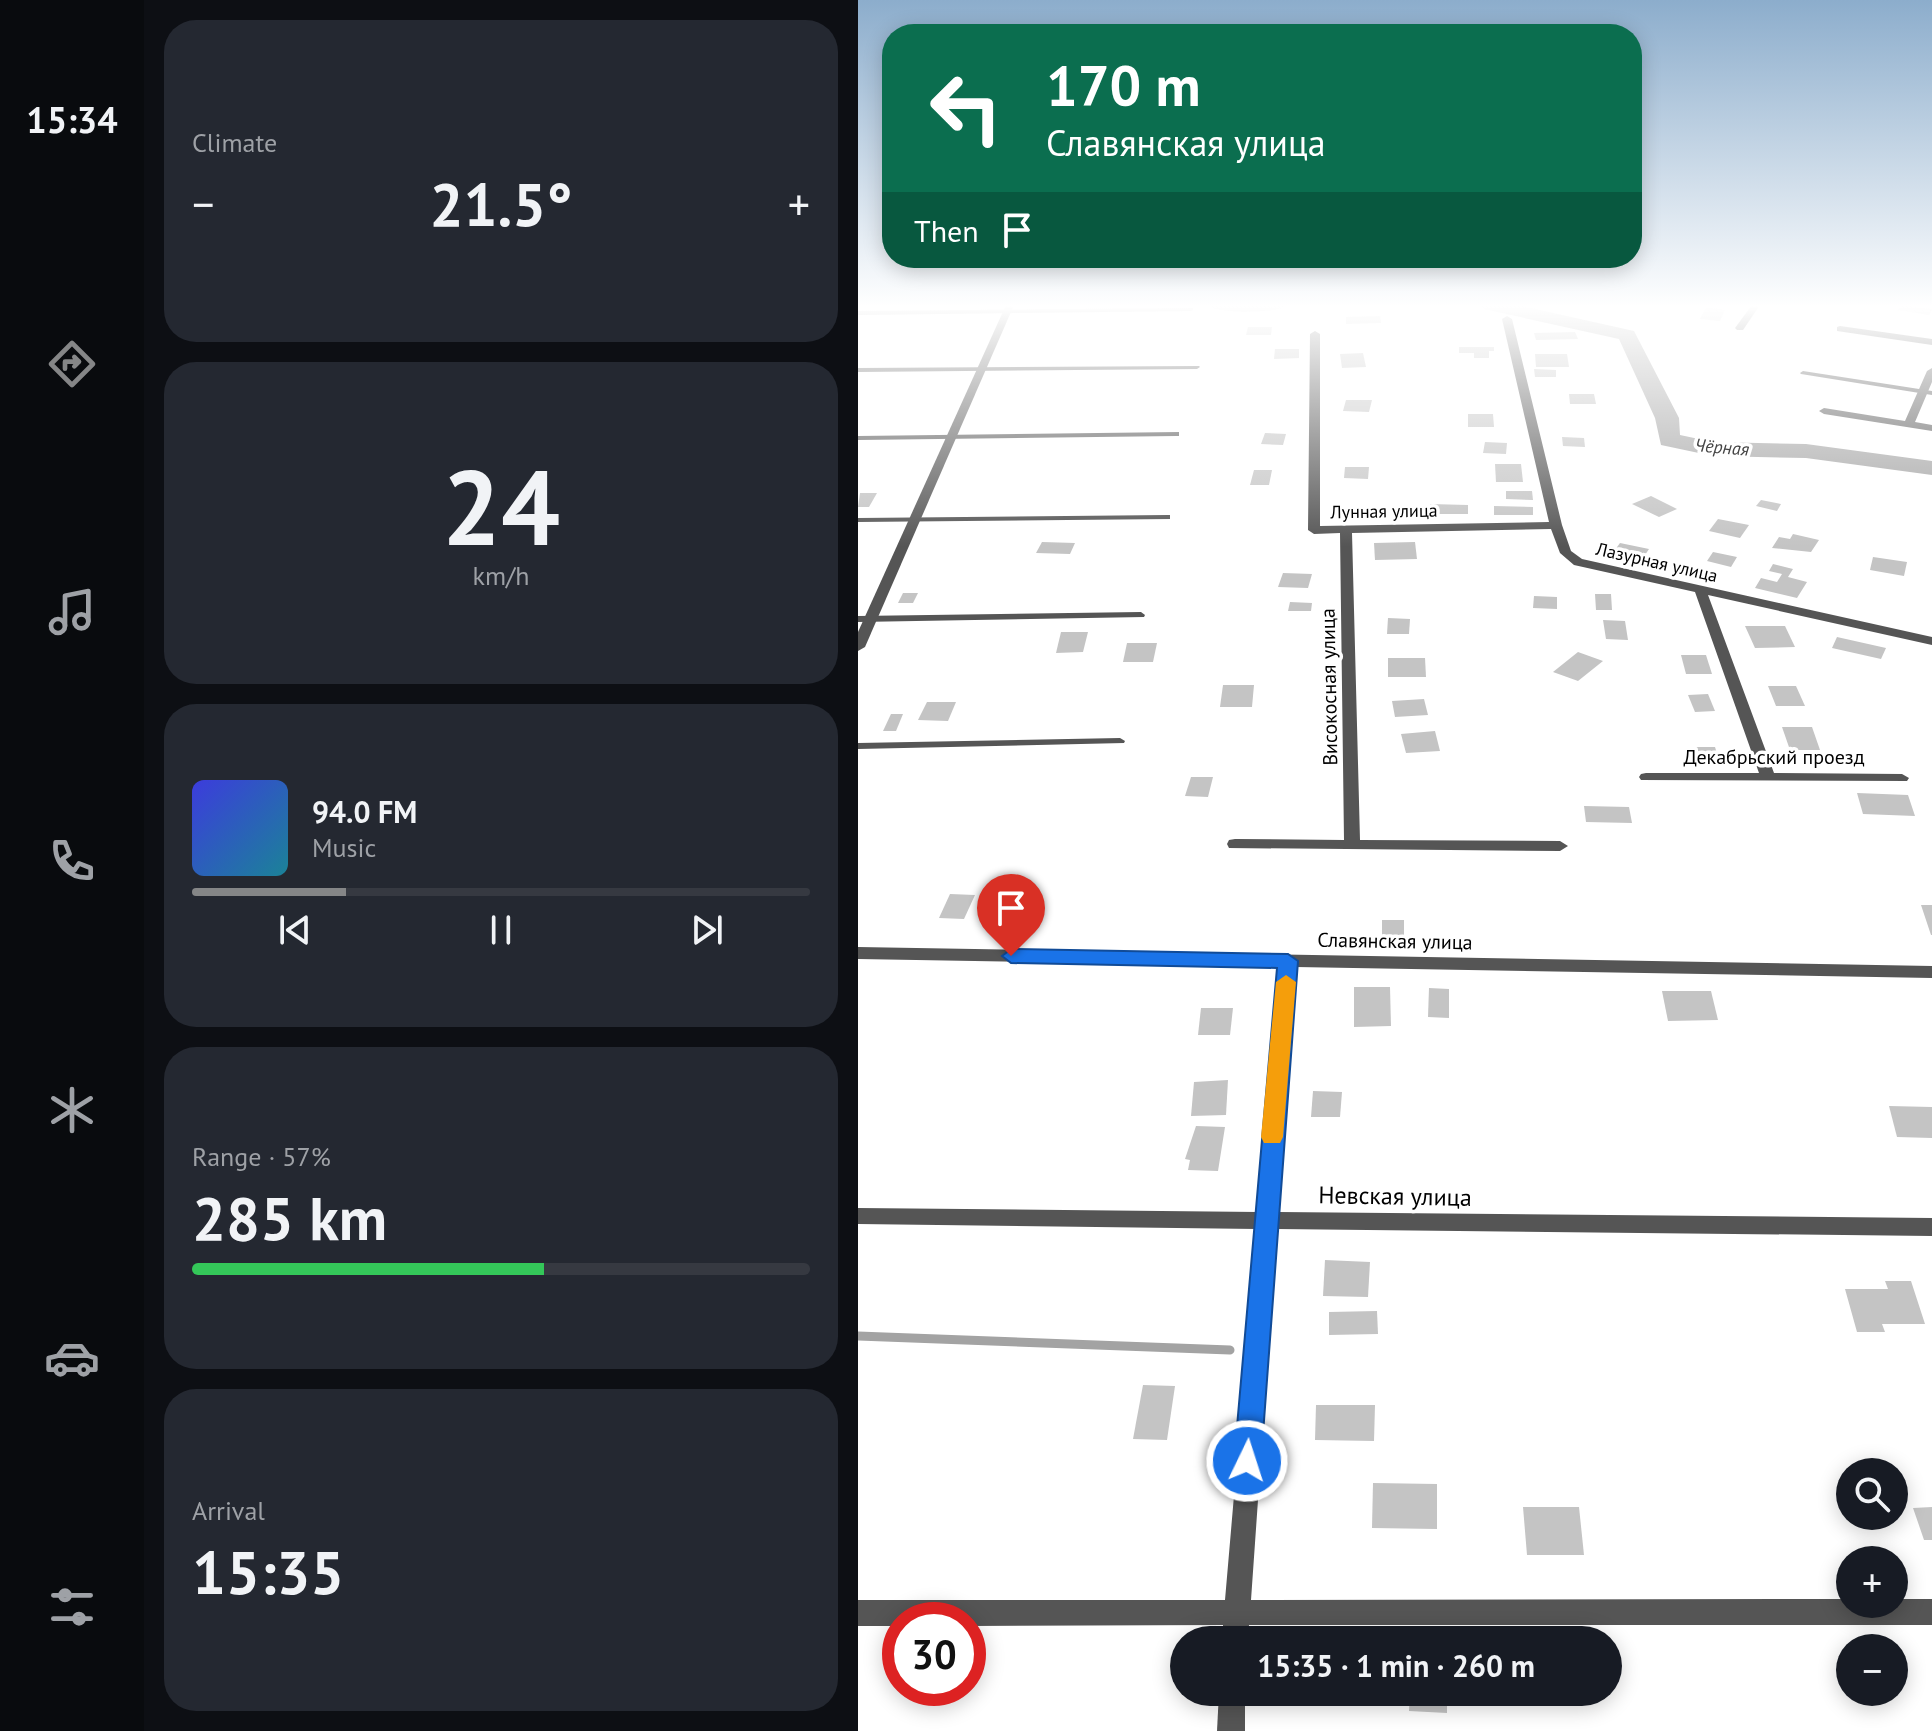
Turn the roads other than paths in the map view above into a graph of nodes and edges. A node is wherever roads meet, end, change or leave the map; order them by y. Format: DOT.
graph roads {
  1 [pos="974,386"];
  2 [pos="1315,386"];
  3 [pos="1523,386"];
  4 [pos="1887,386"];
  5 [pos="1928,392"];
  6 [pos="1824,411"];
  7 [pos="1909,424"];
  8 [pos="1932,428"];
  9 [pos="1176,434"];
  10 [pos="951,437"];
  11 [pos="858,438"];
  12 [pos="1167,517"];
  13 [pos="915,519"];
  14 [pos="858,520"];
  15 [pos="1556,525"];
  16 [pos="1346,530"];
  17 [pos="1701,592"];
  18 [pos="1141,615"];
  19 [pos="864,619"];
  20 [pos="1932,641"];
  21 [pos="858,647"];
  22 [pos="1120,741"];
  23 [pos="858,746"];
  24 [pos="1646,777"];
  25 [pos="1768,777"];
  26 [pos="1902,778"];
  27 [pos="1352,843"];
  28 [pos="1235,844"];
  29 [pos="1560,846"];
  30 [pos="858,953"];
  31 [pos="1288,961"];
  32 [pos="1932,972"];
  33 [pos="858,1216"];
  34 [pos="1265,1220"];
  35 [pos="1932,1227"];
  36 [pos="1236,1611"];
  37 [pos="1932,1612"];
  38 [pos="858,1613"];
  39 [pos="1235,1626"];
  40 [pos="1232,1706"];
  41 [pos="1231,1731"];
  1 -- 10 [label="street"];
  2 -- 16 [label="street, Лунная улица"];
  3 -- 15 [label="street, Лазурная улица"];
  4 -- 5 [label="lane"];
  5 -- 7 [label="street"];
  6 -- 7 [label="street"];
  7 -- 8 [label="street"];
  9 -- 10 [label="lane"];
  10 -- 11 [label="lane"];
  10 -- 13 [label="street"];
  12 -- 13 [label="lane"];
  13 -- 14 [label="lane"];
  13 -- 19 [label="street"];
  15 -- 16 [label="street, Лунная улица"];
  15 -- 17 [label="street, Лазурная улица"];
  16 -- 27 [label="street, Високосная улица"];
  17 -- 20 [label="street, Лазурная улица"];
  17 -- 25 [label="street"];
  18 -- 19 [label="lane"];
  19 -- 21 [label="street"];
  22 -- 23 [label="lane"];
  24 -- 25 [label="street, Декабрьский проезд"];
  25 -- 26 [label="street, Декабрьский проезд"];
  27 -- 28 [label="street"];
  27 -- 29 [label="street"];
  30 -- 31 [label="street, Славянская улица"];
  31 -- 32 [label="street, Славянская улица"];
  31 -- 34 [label="street"];
  33 -- 34 [label="street, Невская улица"];
  34 -- 35 [label="street, Невская улица"];
  34 -- 36 [label="street"];
  36 -- 37 [label="street"];
  36 -- 38 [label="street"];
  36 -- 39 [label="street"];
  40 -- 41 [label="street"];
}
